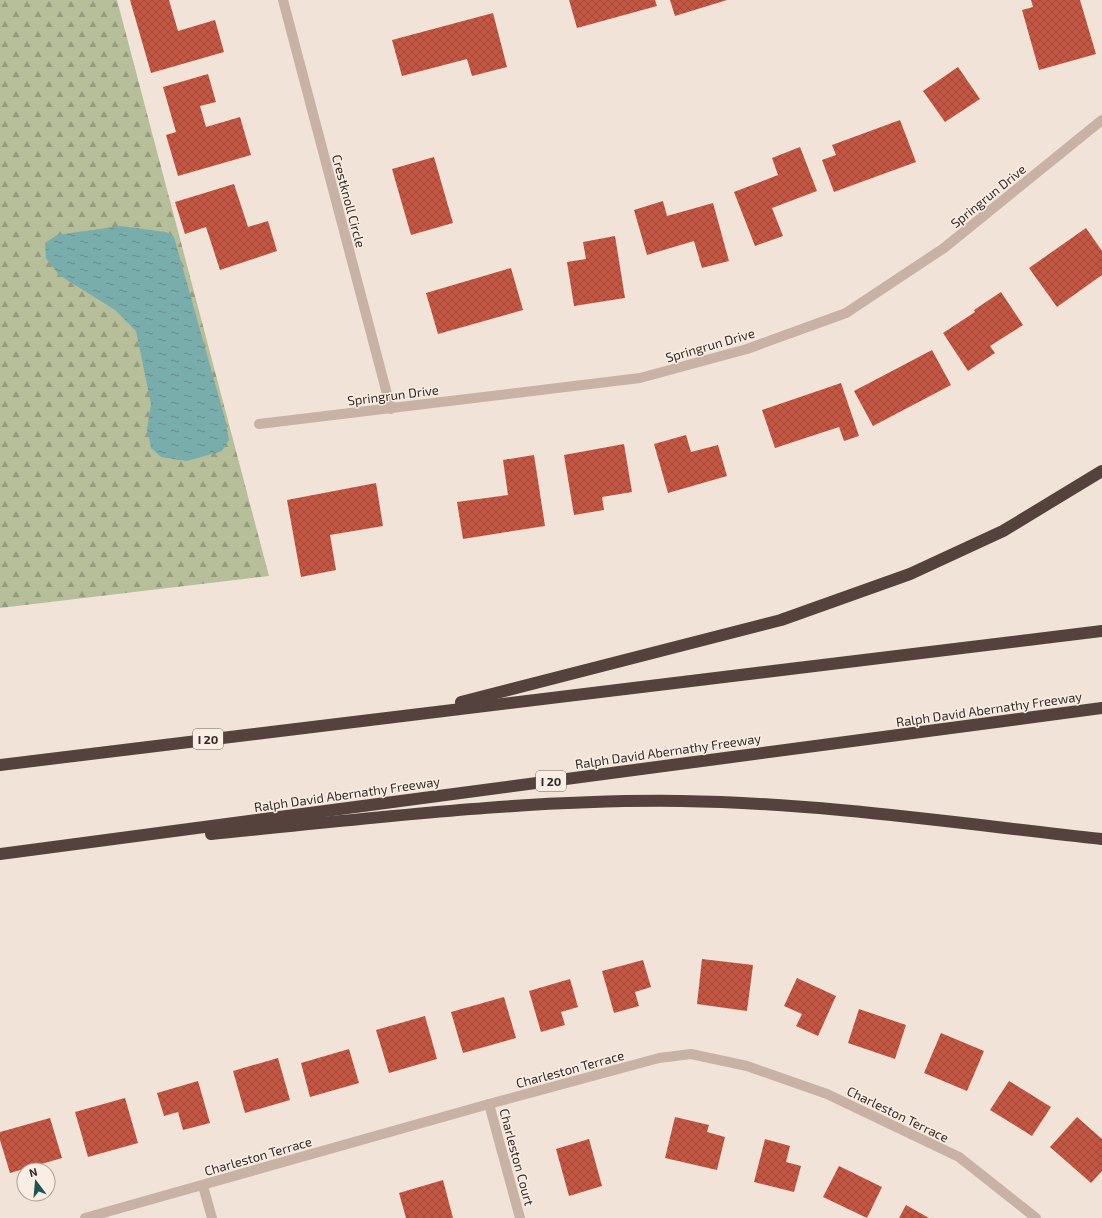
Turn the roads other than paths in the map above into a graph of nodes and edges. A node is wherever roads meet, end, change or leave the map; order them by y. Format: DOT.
graph roads {
  1 [pos="283,0"];
  2 [pos="1102,120"];
  3 [pos="391,409"];
  4 [pos="259,424"];
  5 [pos="1102,471"];
  6 [pos="1102,631"];
  7 [pos="1102,708"];
  8 [pos="415,714"];
  9 [pos="0,765"];
  10 [pos="1060,835"];
  11 [pos="1102,839"];
  12 [pos="1102,845"];
  13 [pos="0,855"];
  14 [pos="489,1104"];
  15 [pos="203,1186"];
  16 [pos="84,1218"];
  17 [pos="212,1218"];
  18 [pos="520,1218"];
  19 [pos="1036,1218"];
  1 -- 3 [label="street, Crestknoll Circle"];
  2 -- 3 [label="street, Springrun Drive"];
  3 -- 4 [label="street, Springrun Drive"];
  5 -- 8 [label="highway"];
  6 -- 8 [label="highway, I 20"];
  7 -- 13 [label="highway, Ralph David Abernathy Freeway / I 20"];
  8 -- 9 [label="highway, I 20"];
  10 -- 11 [label="highway"];
  10 -- 12 [label="highway"];
  10 -- 13 [label="highway"];
  14 -- 15 [label="street, Charleston Terrace"];
  14 -- 18 [label="street, Charleston Court"];
  14 -- 19 [label="street, Charleston Terrace"];
  15 -- 16 [label="street, Charleston Terrace"];
  15 -- 17 [label="street"];
}
